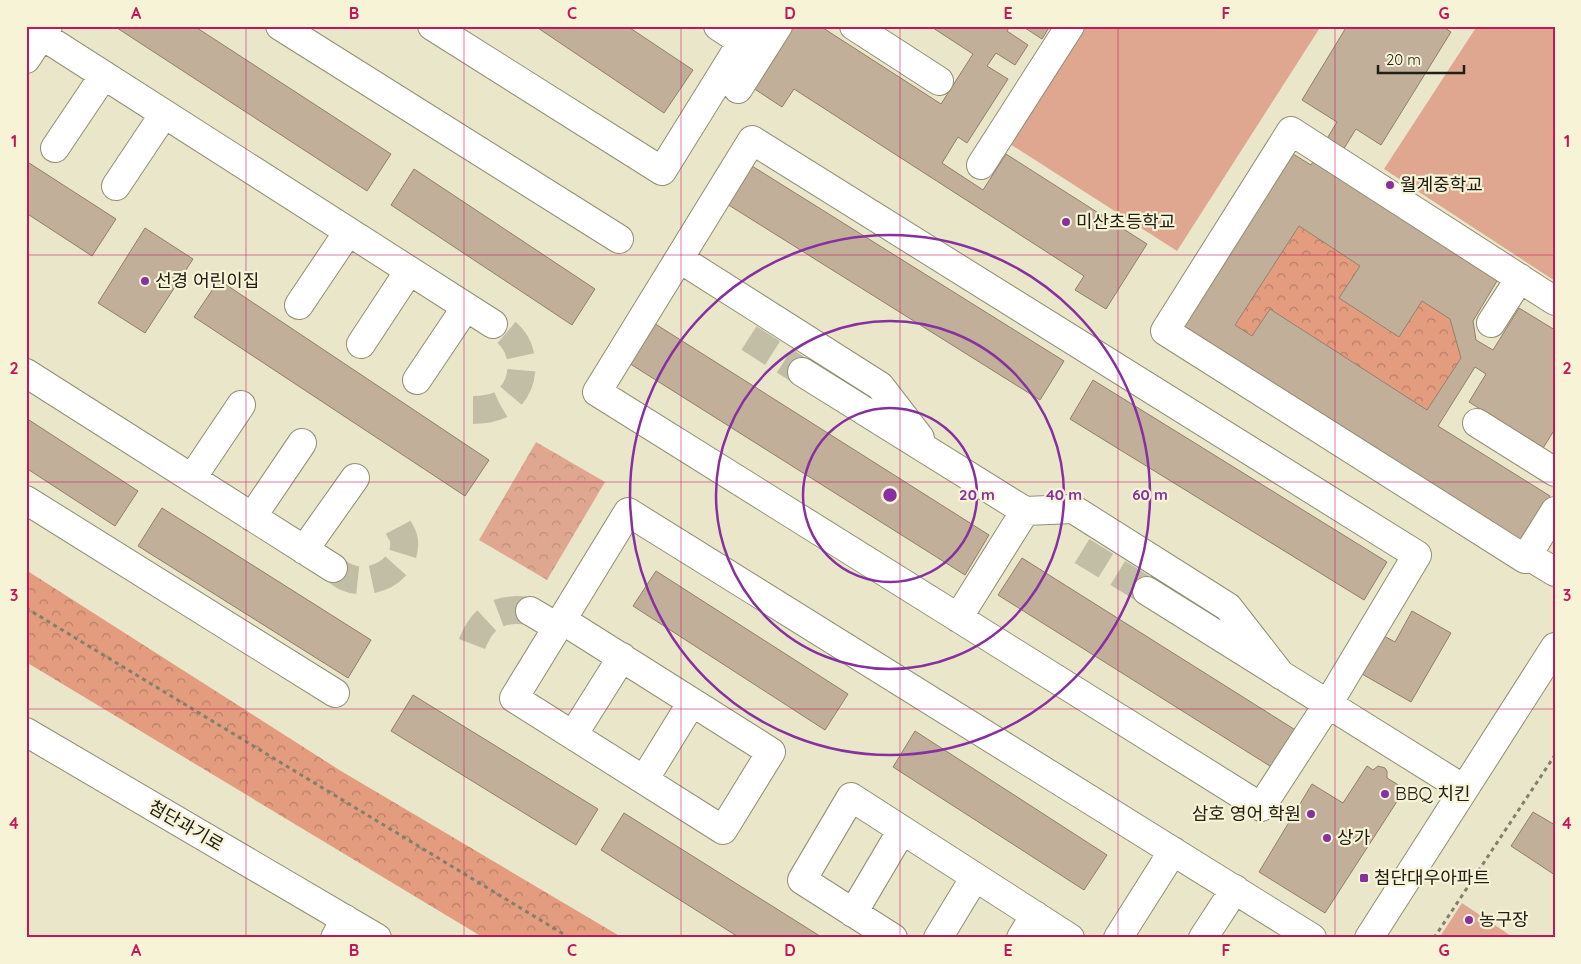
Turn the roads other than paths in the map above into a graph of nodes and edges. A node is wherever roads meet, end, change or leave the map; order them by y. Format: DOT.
graph roads {
  1 [pos="280,26"];
  2 [pos="432,26"];
  3 [pos="718,26"];
  4 [pos="778,26"];
  5 [pos="854,26"];
  6 [pos="1070,26"];
  7 [pos="39,29"];
  8 [pos="747,34"];
  9 [pos="26,59"];
  10 [pos="104,76"];
  11 [pos="939,80"];
  12 [pos="738,89"];
  13 [pos="164,114"];
  14 [pos="55,148"];
  15 [pos="981,165"];
  16 [pos="116,186"];
  17 [pos="348,232"];
  18 [pos="619,238"];
  19 [pos="680,258"];
  20 [pos="409,271"];
  21 [pos="1520,278"];
  22 [pos="1555,301"];
  23 [pos="299,305"];
  24 [pos="466,307"];
  25 [pos="1491,323"];
  26 [pos="492,324"];
  27 [pos="361,344"];
  28 [pos="802,372"];
  29 [pos="26,373"];
  30 [pos="417,380"];
  31 [pos="242,405"];
  32 [pos="1477,423"];
  33 [pos="302,443"];
  34 [pos="932,453"];
  35 [pos="1555,472"];
  36 [pos="192,478"];
  37 [pos="355,478"];
  38 [pos="26,500"];
  39 [pos="1025,512"];
  40 [pos="1555,512"];
  41 [pos="252,517"];
  42 [pos="304,550"];
  43 [pos="1528,555"];
  44 [pos="333,568"];
  45 [pos="1555,572"];
  46 [pos="1147,591"];
  47 [pos="530,611"];
  48 [pos="958,618"];
  49 [pos="559,623"];
  50 [pos="1555,647"];
  51 [pos="622,657"];
  52 [pos="1281,675"];
  53 [pos="335,693"];
  54 [pos="692,702"];
  55 [pos="1328,704"];
  56 [pos="26,732"];
  57 [pos="573,735"];
  58 [pos="644,780"];
  59 [pos="1464,789"];
  60 [pos="902,830"];
  61 [pos="1173,851"];
  62 [pos="975,877"];
  63 [pos="1235,890"];
  64 [pos="854,913"];
  65 [pos="1028,926"];
  66 [pos="340,929"];
  67 [pos="377,938"];
  68 [pos="893,938"];
  69 [pos="938,938"];
  70 [pos="1070,938"];
  71 [pos="1118,938"];
  72 [pos="1203,938"];
  73 [pos="1312,938"];
  74 [pos="1369,938"];
  1 -- 18 [label="main road"];
  2 -- 8 [label="main road"];
  3 -- 8 [label="main road"];
  4 -- 12 [label="main road"];
  5 -- 11 [label="main road"];
  6 -- 15 [label="main road"];
  7 -- 9 [label="main road"];
  7 -- 10 [label="main road"];
  10 -- 13 [label="main road"];
  10 -- 14 [label="main road"];
  13 -- 16 [label="main road"];
  13 -- 17 [label="main road"];
  17 -- 20 [label="main road"];
  17 -- 23 [label="main road"];
  19 -- 34 [label="main road"];
  19 -- 48 [label="main road"];
  19 -- 55 [label="main road"];
  20 -- 24 [label="main road"];
  20 -- 27 [label="main road"];
  21 -- 22 [label="main road"];
  21 -- 25 [label="main road"];
  21 -- 43 [label="main road"];
  24 -- 26 [label="main road"];
  24 -- 30 [label="main road"];
  28 -- 34 [label="main road"];
  29 -- 36 [label="main road"];
  31 -- 36 [label="main road"];
  32 -- 35 [label="main road"];
  33 -- 41 [label="main road"];
  34 -- 39 [label="main road"];
  36 -- 41 [label="main road"];
  37 -- 42 [label="main road"];
  38 -- 53 [label="main road"];
  39 -- 48 [label="main road"];
  39 -- 52 [label="main road"];
  40 -- 43 [label="main road"];
  41 -- 42 [label="main road"];
  42 -- 44 [label="main road"];
  43 -- 45 [label="main road"];
  46 -- 52 [label="main road"];
  47 -- 49 [label="main road"];
  48 -- 55 [label="main road"];
  49 -- 51 [label="main road"];
  49 -- 57 [label="main road"];
  49 -- 61 [label="main road"];
  50 -- 59 [label="main road"];
  51 -- 54 [label="main road"];
  51 -- 57 [label="main road"];
  52 -- 55 [label="main road"];
  54 -- 58 [label="main road"];
  54 -- 58 [label="main road"];
  55 -- 59 [label="main road"];
  56 -- 66 [label="main road, 첨단과기로"];
  57 -- 58 [label="main road"];
  59 -- 74 [label="main road"];
  60 -- 62 [label="main road"];
  60 -- 64 [label="main road"];
  60 -- 64 [label="main road"];
  61 -- 63 [label="main road"];
  61 -- 71 [label="main road"];
  62 -- 65 [label="main road"];
  62 -- 69 [label="main road"];
  63 -- 72 [label="main road"];
  63 -- 73 [label="main road"];
  64 -- 68 [label="main road"];
  65 -- 70 [label="main road"];
  66 -- 67 [label="main road, 첨단과기로"];
}
